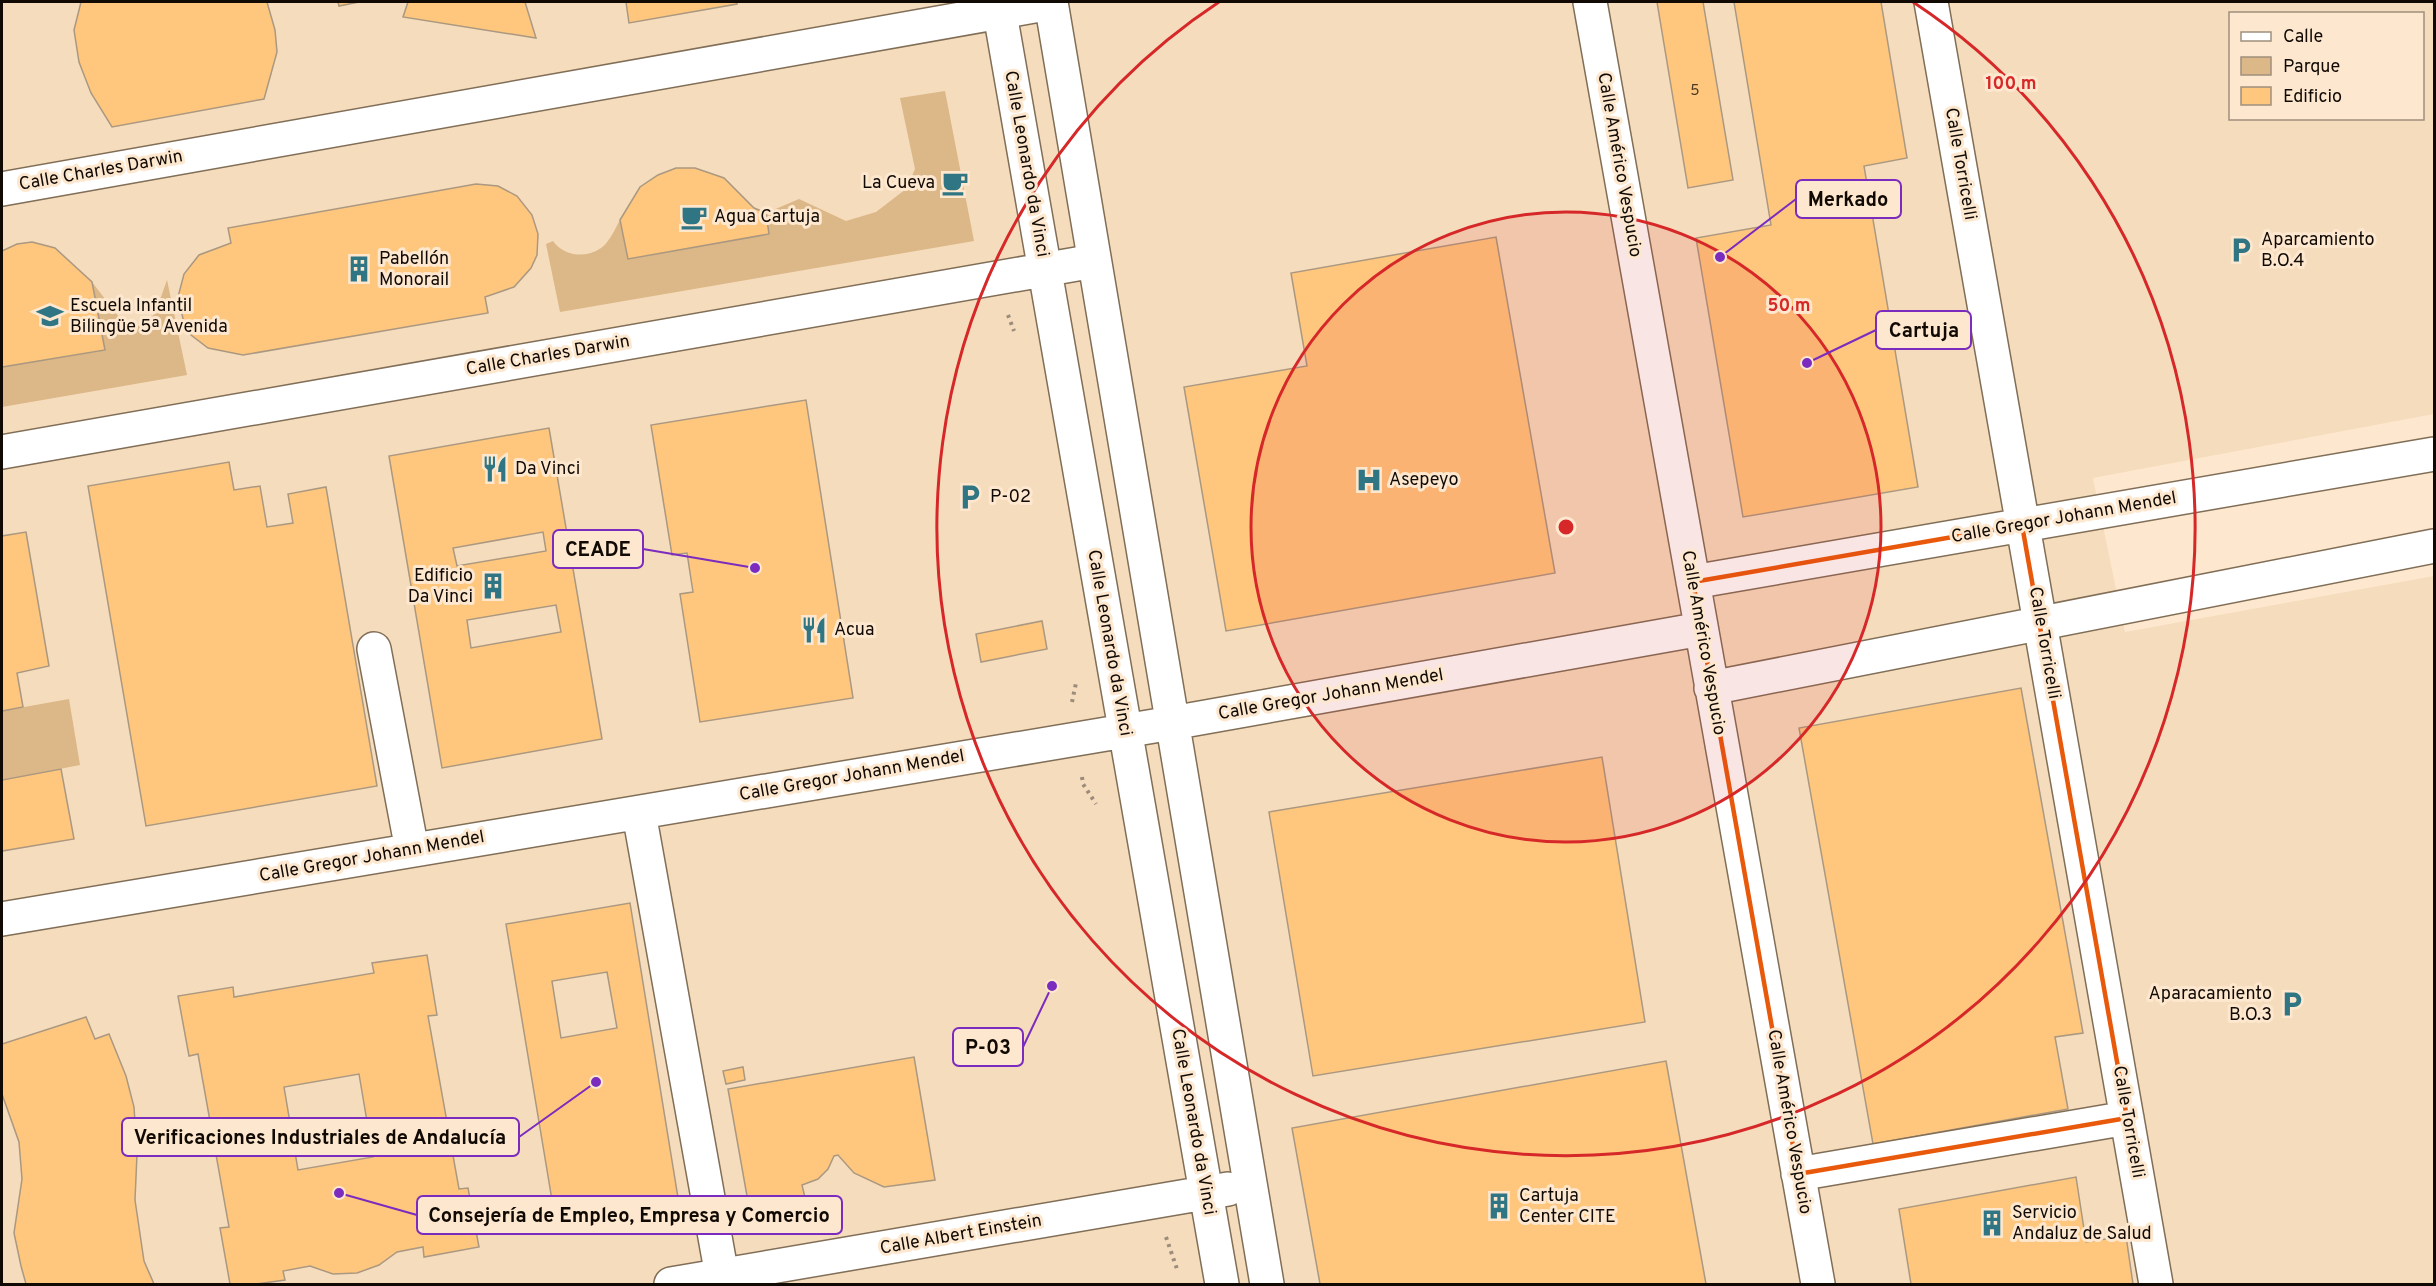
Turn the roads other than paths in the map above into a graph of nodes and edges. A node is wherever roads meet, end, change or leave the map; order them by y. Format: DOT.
graph roads {
  1 [pos="1051,2"];
  2 [pos="1590,2"];
  3 [pos="1931,2"];
  4 [pos="999,7"];
  5 [pos="2,189"];
  6 [pos="1094,261"];
  7 [pos="1045,269"];
  8 [pos="2,452"];
  9 [pos="2434,454"];
  10 [pos="2022,525"];
  11 [pos="2434,546"];
  12 [pos="1693,582"];
  13 [pos="2040,623"];
  14 [pos="1701,629"];
  15 [pos="374,649"];
  16 [pos="1711,688"];
  17 [pos="1172,723"];
  18 [pos="1124,730"];
  19 [pos="639,813"];
  20 [pos="412,850"];
  21 [pos="2,919"];
  22 [pos="2127,1118"];
  23 [pos="1798,1174"];
  24 [pos="1251,1185"];
  25 [pos="1206,1192"];
  26 [pos="722,1276"];
  27 [pos="671,1284"];
  28 [pos="1222,1284"];
  29 [pos="1268,1284"];
  30 [pos="1818,1284"];
  31 [pos="2156,1284"];
  1 -- 4 [label="street, Calle Charles Darwin"];
  1 -- 6 [label="street"];
  2 -- 12 [label="street, Calle Américo Vespucio"];
  3 -- 10 [label="street, Calle Torricelli"];
  4 -- 5 [label="street, Calle Charles Darwin"];
  4 -- 7 [label="street, Calle Leonardo da Vinci"];
  6 -- 7 [label="street, Calle Charles Darwin"];
  6 -- 17 [label="street"];
  7 -- 8 [label="street, Calle Charles Darwin"];
  7 -- 18 [label="street, Calle Leonardo da Vinci"];
  9 -- 10 [label="street, Calle Gregor Johann Mendel"];
  10 -- 12 [label="street, Calle Gregor Johann Mendel"];
  10 -- 13 [label="street, Calle Torricelli"];
  11 -- 13 [label="street"];
  12 -- 14 [label="street, Calle Américo Vespucio"];
  13 -- 16 [label="street"];
  13 -- 22 [label="street, Calle Torricelli"];
  14 -- 16 [label="street, Calle Américo Vespucio"];
  14 -- 17 [label="street, Calle Gregor Johann Mendel"];
  15 -- 20 [label="street"];
  16 -- 23 [label="street, Calle Américo Vespucio"];
  17 -- 18 [label="street, Calle Gregor Johann Mendel"];
  17 -- 24 [label="street"];
  18 -- 19 [label="street, Calle Gregor Johann Mendel"];
  18 -- 25 [label="street, Calle Leonardo da Vinci"];
  19 -- 20 [label="street, Calle Gregor Johann Mendel"];
  19 -- 26 [label="street"];
  20 -- 21 [label="street, Calle Gregor Johann Mendel"];
  22 -- 23 [label="street"];
  22 -- 31 [label="street, Calle Torricelli"];
  23 -- 30 [label="street, Calle Américo Vespucio"];
  24 -- 25 [label="street, Calle Albert Einstein"];
  24 -- 29 [label="street"];
  25 -- 26 [label="street, Calle Albert Einstein"];
  25 -- 28 [label="street, Calle Leonardo da Vinci"];
  26 -- 27 [label="street, Calle Albert Einstein"];
}
